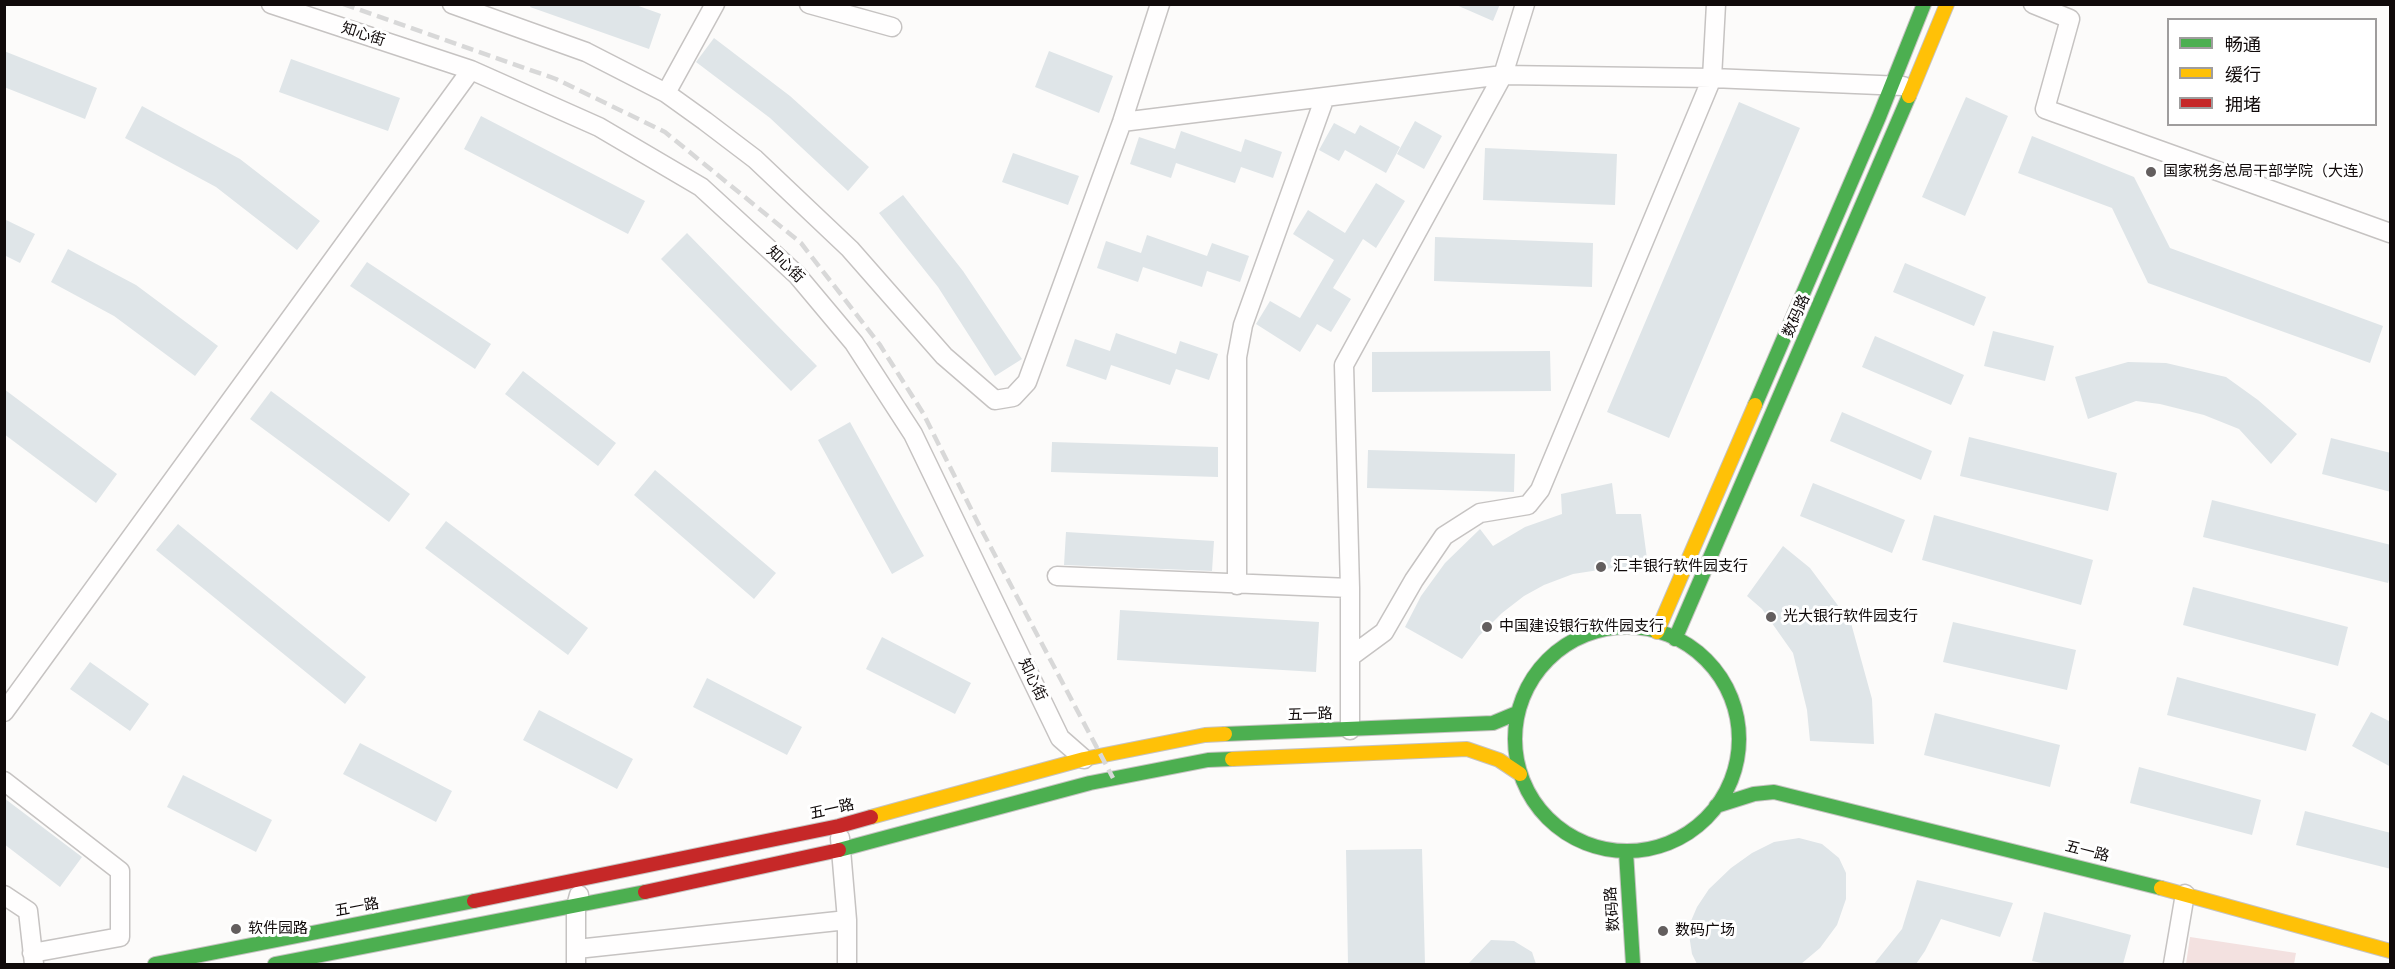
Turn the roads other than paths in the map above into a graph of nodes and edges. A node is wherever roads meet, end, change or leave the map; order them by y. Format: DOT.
graph roads {
  1 [pos="271,4"];
  2 [pos="452,4"];
  3 [pos="715,4"];
  4 [pos="809,4"];
  5 [pos="1160,4"];
  6 [pos="1525,4"];
  7 [pos="1716,4"];
  8 [pos="1924,4"];
  9 [pos="1947,4"];
  10 [pos="2033,4"];
  11 [pos="892,27"];
  12 [pos="471,70"];
  13 [pos="1503,75"];
  14 [pos="1712,78"];
  15 [pos="1892,85"];
  16 [pos="1914,86"];
  17 [pos="666,93"];
  18 [pos="1325,97"];
  19 [pos="1122,122"];
  20 [pos="2391,233"];
  21 [pos="1057,576"];
  22 [pos="1237,585"];
  23 [pos="1350,588"];
  24 [pos="1657,632"];
  25 [pos="1675,639"];
  26 [pos="1350,657"];
  27 [pos="4,712"];
  28 [pos="1517,713"];
  29 [pos="1350,730"];
  30 [pos="1738,748"];
  31 [pos="1084,759"];
  32 [pos="1520,774"];
  33 [pos="4,781"];
  34 [pos="1774,792"];
  35 [pos="1716,806"];
  36 [pos="839,826"];
  37 [pos="841,850"];
  38 [pos="1626,852"];
  39 [pos="583,880"];
  40 [pos="2186,894"];
  41 [pos="4,895"];
  42 [pos="576,906"];
  43 [pos="847,920"];
  44 [pos="2391,951"];
  45 [pos="577,957"];
  46 [pos="33,959"];
  47 [pos="155,964"];
  48 [pos="275,964"];
  49 [pos="847,964"];
  50 [pos="1633,964"];
  51 [pos="2173,964"];
  1 -- 12 [label="street, 知心街"];
  2 -- 17 [label="street"];
  3 -- 17 [label="street"];
  4 -- 11 [label="street"];
  5 -- 19 [label="street"];
  6 -- 13 [label="street"];
  7 -- 14 [label="street"];
  8 -- 15 [label="main road, 数码路"];
  9 -- 16 [label="main road, 数码路"];
  10 -- 20 [label="street"];
  12 -- 27 [label="street"];
  12 -- 31 [label="street, 知心街"];
  13 -- 14 [label="street"];
  13 -- 18 [label="street"];
  13 -- 23 [label="street"];
  14 -- 15 [label="street"];
  14 -- 26 [label="street"];
  15 -- 16 [label="street"];
  15 -- 24 [label="main road, 数码路"];
  16 -- 25 [label="main road, 数码路"];
  17 -- 19 [label="street"];
  18 -- 19 [label="street"];
  18 -- 22 [label="street"];
  21 -- 22 [label="street"];
  22 -- 23 [label="street"];
  23 -- 26 [label="street"];
  24 -- 25 [label="main road"];
  24 -- 28 [label="main road"];
  25 -- 30 [label="main road"];
  26 -- 29 [label="street"];
  28 -- 29 [label="main road, 五一路"];
  28 -- 32 [label="main road"];
  29 -- 31 [label="main road, 五一路"];
  30 -- 34 [label="main road"];
  30 -- 35 [label="main road"];
  31 -- 36 [label="main road, 五一路"];
  32 -- 37 [label="main road"];
  32 -- 38 [label="main road"];
  33 -- 46 [label="street"];
  34 -- 35 [label="main road"];
  34 -- 40 [label="main road, 五一路"];
  35 -- 38 [label="main road"];
  36 -- 37 [label="street"];
  36 -- 39 [label="main road, 五一路"];
  37 -- 42 [label="main road"];
  37 -- 43 [label="street"];
  38 -- 50 [label="main road, 数码路"];
  39 -- 42 [label="street"];
  39 -- 47 [label="main road, 五一路"];
  40 -- 44 [label="main road, 五一路"];
  40 -- 51 [label="street"];
  41 -- 46 [label="street"];
  42 -- 45 [label="street"];
  42 -- 48 [label="main road"];
  43 -- 45 [label="street"];
  43 -- 49 [label="street"];
}
